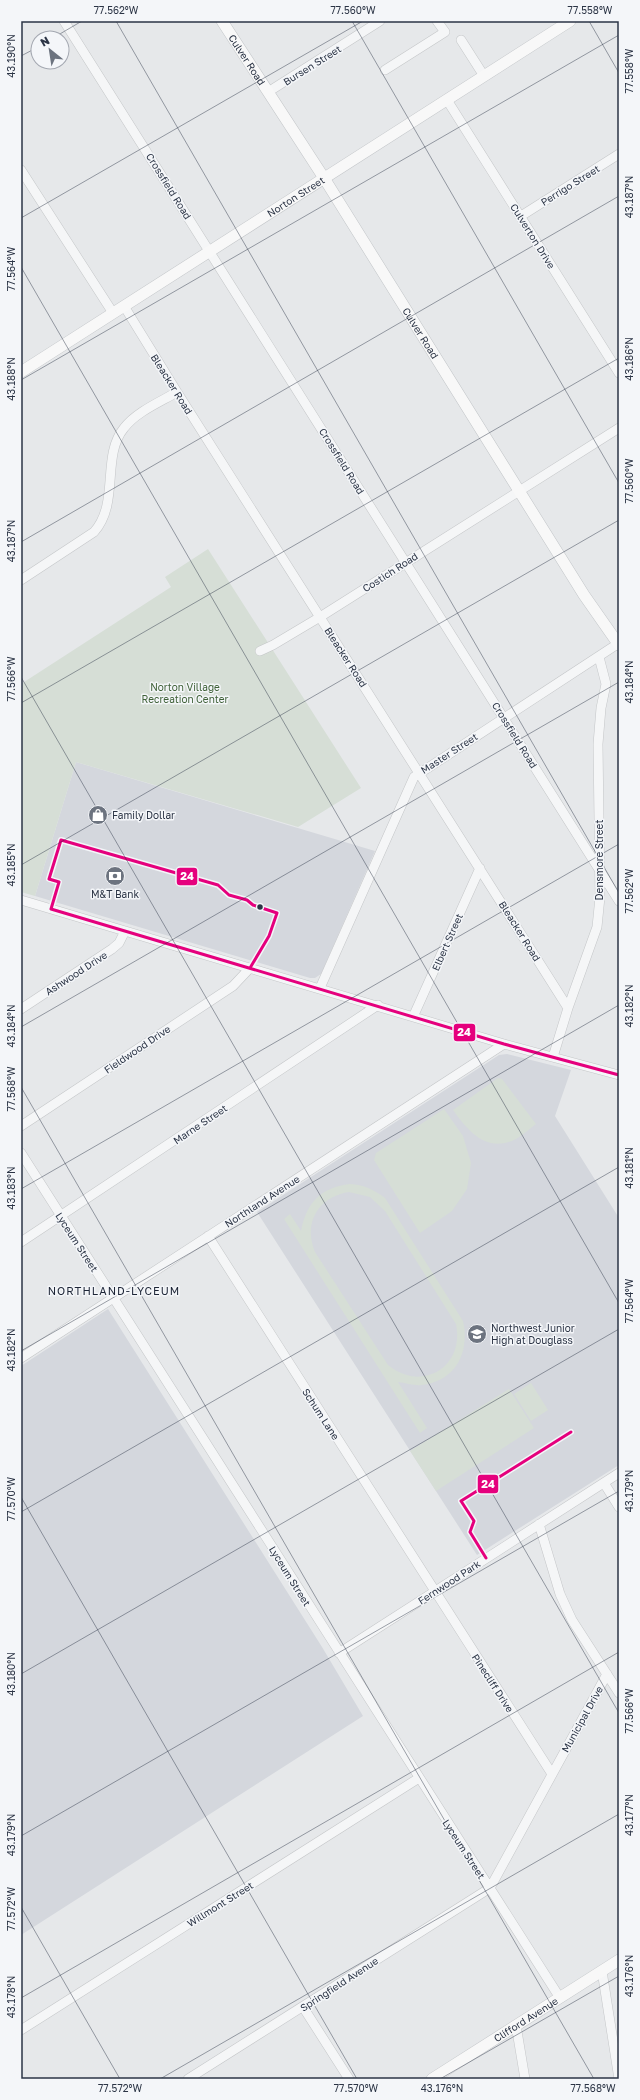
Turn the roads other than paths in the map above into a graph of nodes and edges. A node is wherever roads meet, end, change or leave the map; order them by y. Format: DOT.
graph roads {
  1 [pos="64,21"];
  2 [pos="222,21"];
  3 [pos="380,21"];
  4 [pos="437,21"];
  5 [pos="570,21"];
  6 [pos="461,40"];
  7 [pos="385,70"];
  8 [pos="484,76"];
  9 [pos="268,92"];
  10 [pos="447,100"];
  11 [pos="618,156"];
  12 [pos="21,170"];
  13 [pos="324,178"];
  14 [pos="521,216"];
  15 [pos="210,251"];
  16 [pos="124,306"];
  17 [pos="113,313"];
  18 [pos="21,372"];
  19 [pos="619,373"];
  20 [pos="177,392"];
  21 [pos="619,428"];
  22 [pos="519,491"];
  23 [pos="405,562"];
  24 [pos="21,580"];
  25 [pos="320,618"];
  26 [pos="619,644"];
  27 [pos="260,651"];
  28 [pos="599,656"];
  29 [pos="504,718"];
  30 [pos="419,773"];
  31 [pos="480,868"];
  32 [pos="600,870"];
  33 [pos="21,900"];
  34 [pos="619,901"];
  35 [pos="125,931"];
  36 [pos="250,968"];
  37 [pos="320,988"];
  38 [pos="378,1005"];
  39 [pos="568,1008"];
  40 [pos="21,1009"];
  41 [pos="413,1017"];
  42 [pos="504,1044"];
  43 [pos="553,1057"];
  44 [pos="619,1075"];
  45 [pos="21,1126"];
  46 [pos="21,1153"];
  47 [pos="61,1216"];
  48 [pos="208,1236"];
  49 [pos="21,1242"];
  50 [pos="113,1298"];
  51 [pos="21,1358"];
  52 [pos="619,1473"];
  53 [pos="604,1482"];
  54 [pos="619,1507"];
  55 [pos="539,1524"];
  56 [pos="434,1591"];
  57 [pos="339,1653"];
  58 [pos="607,1674"];
  59 [pos="619,1693"];
  60 [pos="552,1774"];
  61 [pos="419,1778"];
  62 [pos="490,1888"];
  63 [pos="619,1960"];
  64 [pos="602,1971"];
  65 [pos="560,1998"];
  66 [pos="303,2006"];
  67 [pos="516,2025"];
  68 [pos="21,2030"];
  69 [pos="188,2079"];
  70 [pos="349,2079"];
  71 [pos="432,2079"];
  72 [pos="525,2079"];
  73 [pos="619,2079"];
  1 -- 15 [label="street, Crossfield Road"];
  2 -- 9 [label="main road, Culver Road"];
  3 -- 9 [label="street, Bursen Street"];
  4 -- 7 [label="street"];
  5 -- 8 [label="main road, Norton Street"];
  6 -- 8 [label="street"];
  8 -- 10 [label="main road, Norton Street"];
  9 -- 13 [label="main road, Culver Road"];
  10 -- 13 [label="main road, Norton Street"];
  10 -- 14 [label="street, Culverton Drive"];
  11 -- 14 [label="street, Perrigo Street"];
  12 -- 17 [label="street"];
  13 -- 15 [label="main road, Norton Street"];
  13 -- 22 [label="main road, Culver Road"];
  14 -- 19 [label="street, Culverton Drive"];
  15 -- 16 [label="main road, Norton Street"];
  15 -- 23 [label="street, Crossfield Road"];
  16 -- 17 [label="main road, Norton Street"];
  16 -- 20 [label="street, Bleacker Road"];
  17 -- 18 [label="main road, Norton Street"];
  20 -- 24 [label="street"];
  20 -- 25 [label="street, Bleacker Road"];
  21 -- 22 [label="street"];
  22 -- 23 [label="street, Costich Road"];
  22 -- 26 [label="main road, Culver Road"];
  23 -- 25 [label="street, Costich Road"];
  23 -- 29 [label="street, Crossfield Road"];
  25 -- 27 [label="street, Costich Road"];
  25 -- 30 [label="street, Bleacker Road"];
  26 -- 28 [label="street, Master Street"];
  28 -- 29 [label="street, Master Street"];
  28 -- 32 [label="street, Densmore Street"];
  29 -- 30 [label="street, Master Street"];
  29 -- 32 [label="street, Crossfield Road"];
  30 -- 31 [label="street, Bleacker Road"];
  30 -- 37 [label="street, Master Street"];
  31 -- 39 [label="street, Bleacker Road"];
  31 -- 41 [label="street, Elbert Street"];
  32 -- 34 [label="street, Crossfield Road"];
  32 -- 39 [label="street, Densmore Street"];
  33 -- 35 [label="street"];
  35 -- 36 [label="street"];
  35 -- 40 [label="street, Ashwood Drive"];
  36 -- 37 [label="street"];
  36 -- 45 [label="street, Fieldwood Drive"];
  37 -- 38 [label="street"];
  38 -- 41 [label="street"];
  38 -- 47 [label="street, Marne Street"];
  39 -- 43 [label="street, Densmore Street"];
  41 -- 42 [label="street"];
  42 -- 43 [label="street"];
  42 -- 48 [label="street, Northland Avenue"];
  43 -- 44 [label="street"];
  46 -- 47 [label="street, Lyceum Street"];
  47 -- 49 [label="street, Marne Street"];
  47 -- 50 [label="street, Lyceum Street"];
  48 -- 50 [label="street, Northland Avenue"];
  48 -- 56 [label="street, Schum Lane"];
  50 -- 51 [label="street, Northland Avenue"];
  50 -- 57 [label="street, Lyceum Street"];
  52 -- 53 [label="street, Fernwood Park"];
  53 -- 54 [label="street"];
  53 -- 55 [label="street, Fernwood Park"];
  55 -- 56 [label="street, Fernwood Park"];
  55 -- 58 [label="street, Municipal Drive"];
  56 -- 57 [label="street, Fernwood Park"];
  56 -- 60 [label="street, Pinecliff Drive"];
  57 -- 61 [label="street, Lyceum Street"];
  58 -- 59 [label="street"];
  58 -- 60 [label="street, Municipal Drive"];
  60 -- 62 [label="street, Municipal Drive"];
  61 -- 62 [label="street, Lyceum Street"];
  61 -- 68 [label="street, Willmont Street"];
  62 -- 65 [label="street, Lyceum Street"];
  62 -- 66 [label="street, Springfield Avenue"];
  63 -- 64 [label="main road, Clifford Avenue"];
  64 -- 65 [label="main road, Clifford Avenue"];
  64 -- 73 [label="street"];
  65 -- 67 [label="main road, Clifford Avenue"];
  66 -- 69 [label="street, Springfield Avenue"];
  66 -- 70 [label="street"];
  67 -- 71 [label="main road, Clifford Avenue"];
  67 -- 72 [label="street"];
}
